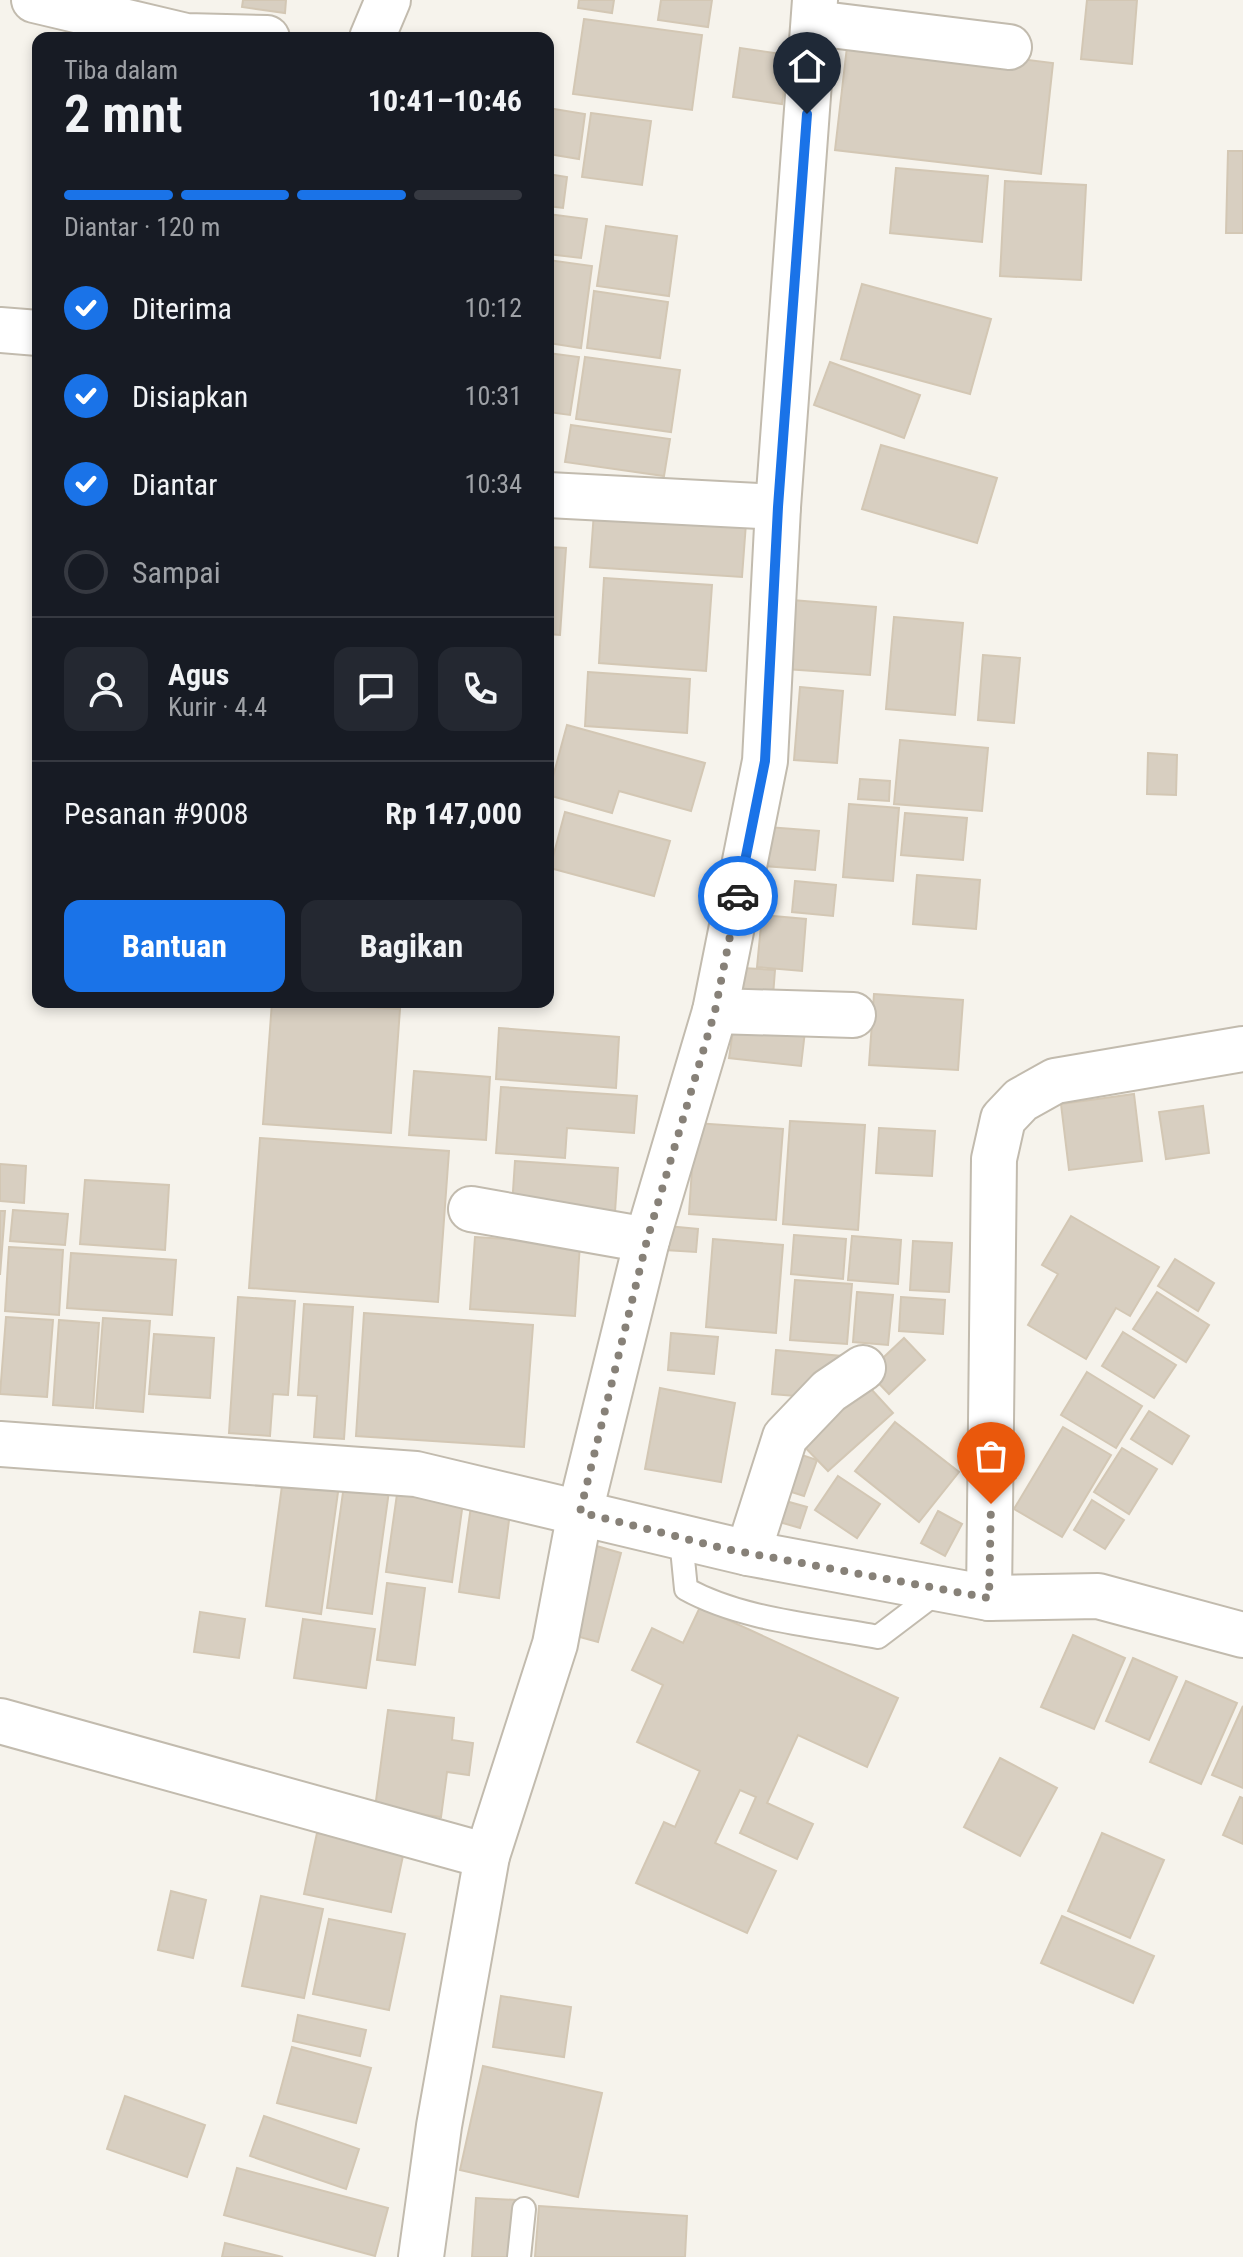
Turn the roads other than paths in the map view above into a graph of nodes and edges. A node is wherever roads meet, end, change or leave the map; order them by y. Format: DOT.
graph roads {
  1 [pos="34,0"];
  2 [pos="388,0"];
  3 [pos="814,12"];
  4 [pos="169,32"];
  5 [pos="375,32"];
  6 [pos="1009,47"];
  7 [pos="0,330"];
  8 [pos="32,333"];
  9 [pos="554,495"];
  10 [pos="778,507"];
  11 [pos="715,1011"];
  12 [pos="853,1015"];
  13 [pos="1243,1049"];
  14 [pos="471,1209"];
  15 [pos="647,1240"];
  16 [pos="863,1368"];
  17 [pos="0,1444"];
  18 [pos="580,1512"];
  19 [pos="681,1539"];
  20 [pos="748,1553"];
  21 [pos="941,1589"];
  22 [pos="989,1598"];
  23 [pos="1243,1635"];
  24 [pos="0,1721"];
  25 [pos="487,1856"];
  26 [pos="524,2209"];
  27 [pos="421,2257"];
  28 [pos="519,2257"];
  1 -- 4 [label="street"];
  2 -- 5 [label="street"];
  3 -- 6 [label="street"];
  3 -- 10 [label="street"];
  7 -- 8 [label="street"];
  9 -- 10 [label="street"];
  10 -- 11 [label="street"];
  11 -- 12 [label="street"];
  11 -- 15 [label="street"];
  13 -- 22 [label="street"];
  14 -- 15 [label="street"];
  15 -- 18 [label="street"];
  16 -- 20 [label="street"];
  17 -- 18 [label="street"];
  18 -- 19 [label="street"];
  18 -- 25 [label="street"];
  19 -- 20 [label="street"];
  19 -- 21 [label="lane"];
  20 -- 21 [label="street"];
  21 -- 22 [label="street"];
  22 -- 23 [label="street"];
  24 -- 25 [label="street"];
  25 -- 27 [label="street"];
  26 -- 28 [label="lane"];
}
